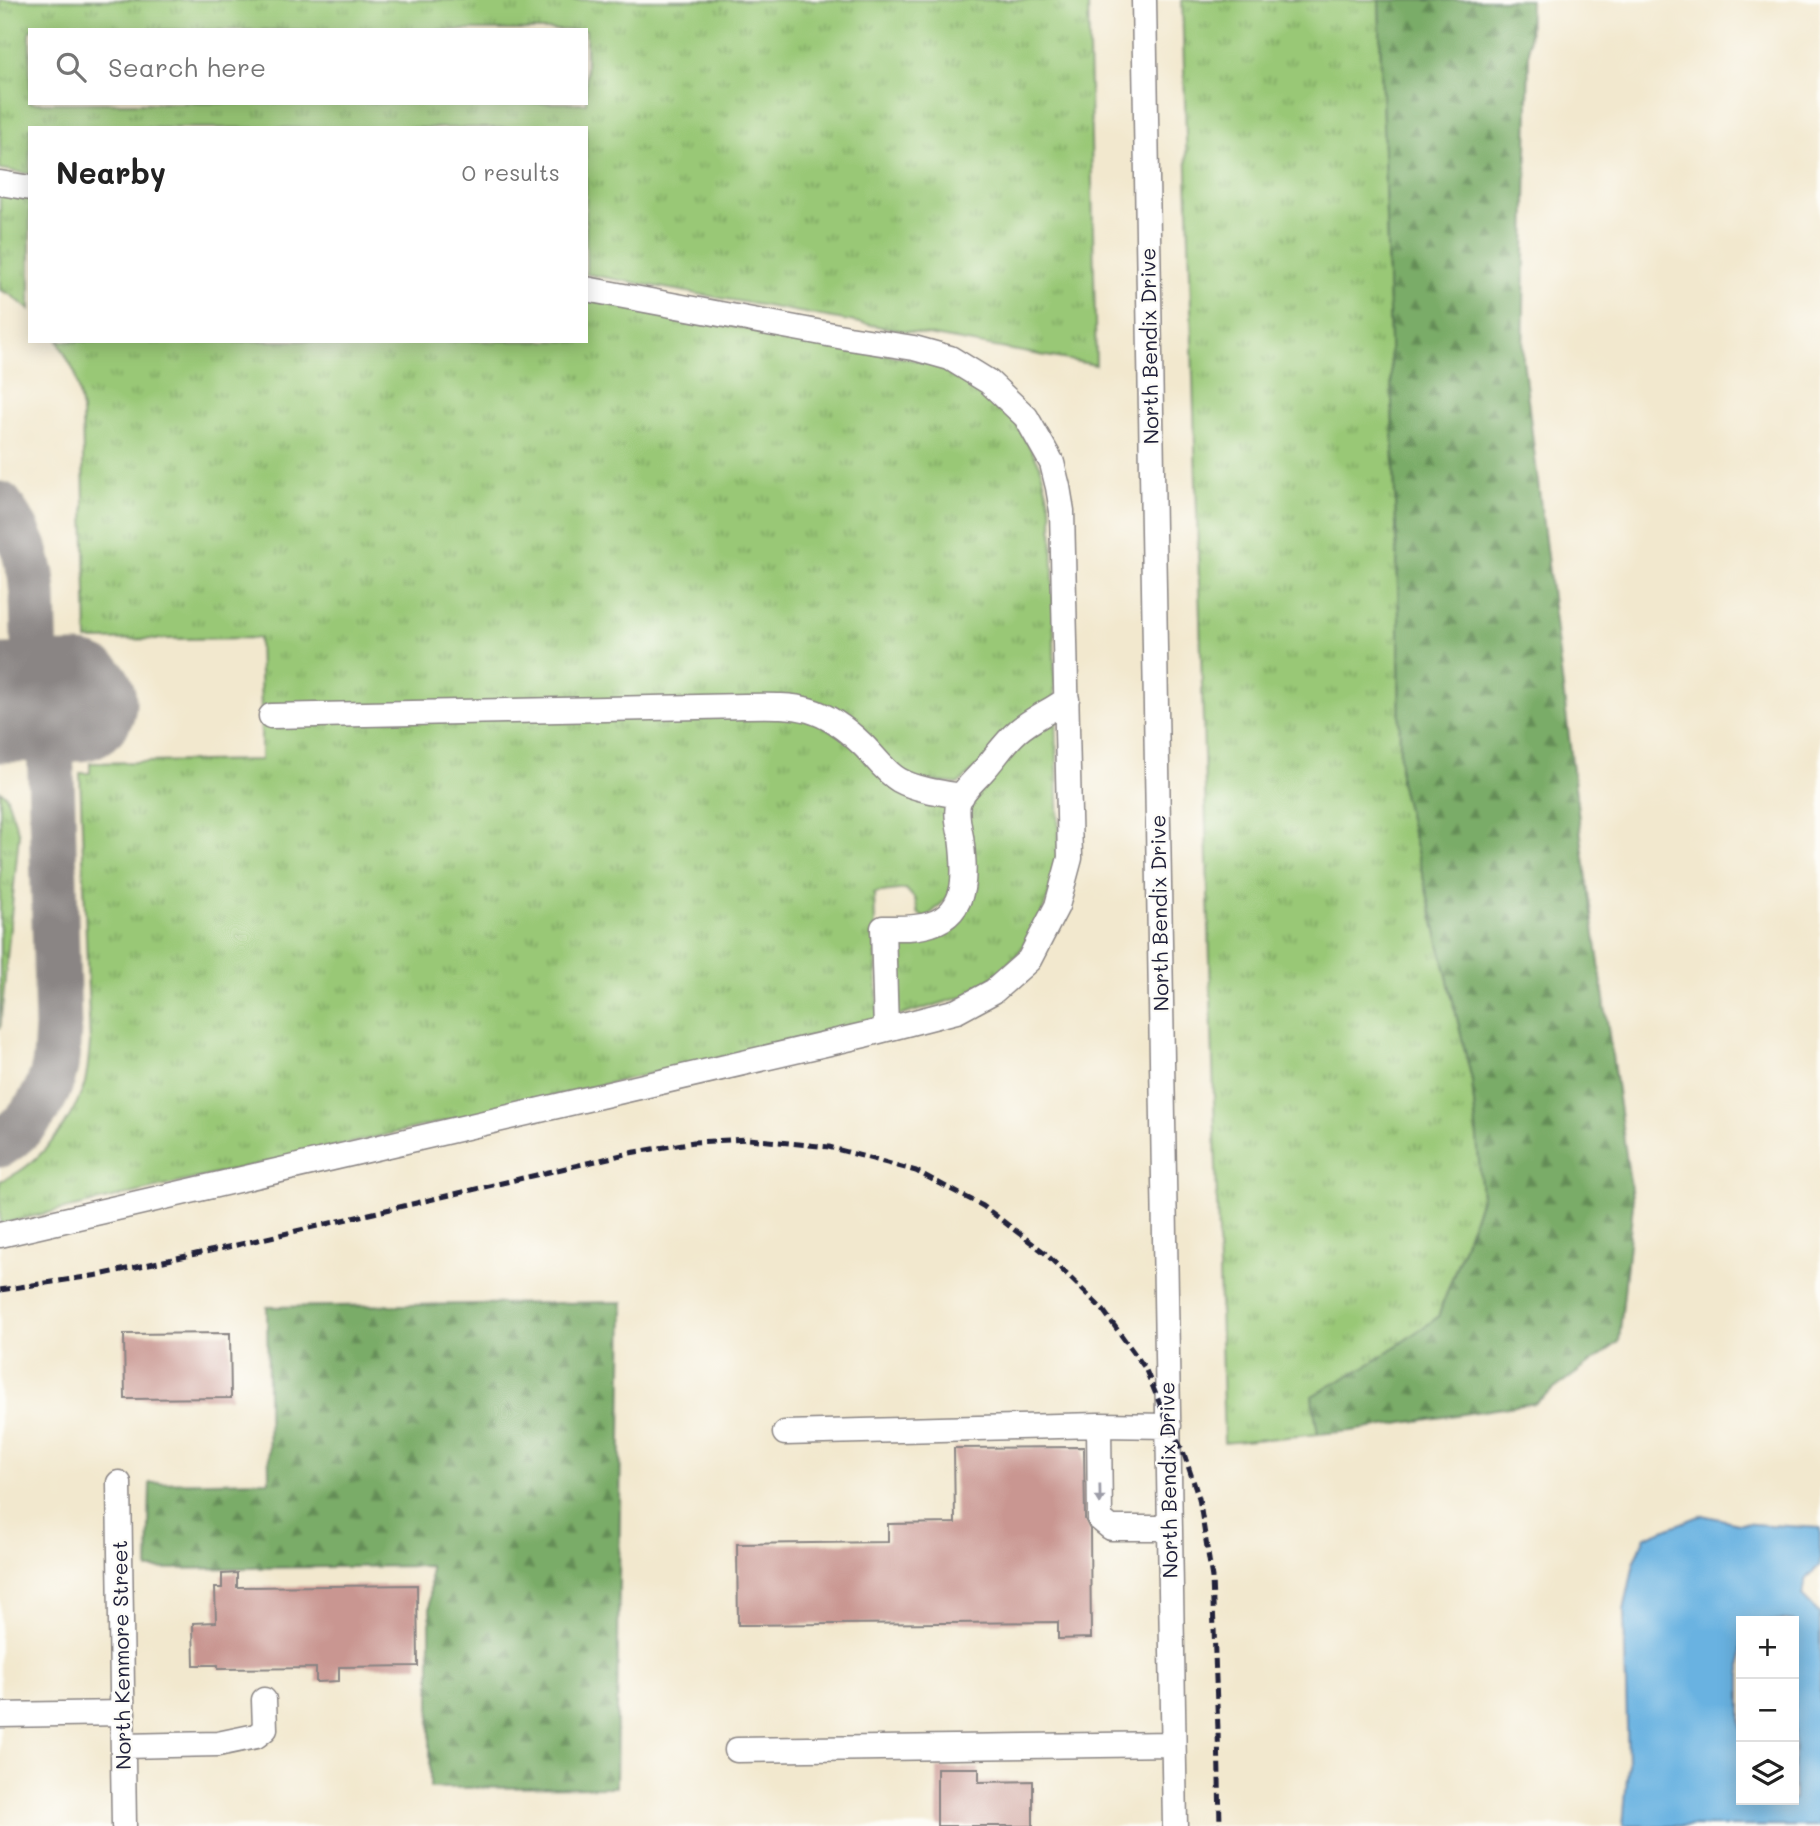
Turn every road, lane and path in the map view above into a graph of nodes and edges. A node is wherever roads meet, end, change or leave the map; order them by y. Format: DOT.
graph roads {
  1 [pos="1144,0"];
  2 [pos="0,183"];
  3 [pos="28,188"];
  4 [pos="588,289"];
  5 [pos="1067,699"];
  6 [pos="271,716"];
  7 [pos="962,796"];
  8 [pos="886,1029"];
  9 [pos="0,1234"];
  10 [pos="1099,1425"];
  11 [pos="1169,1426"];
  12 [pos="785,1433"];
  13 [pos="119,1483"];
  14 [pos="1170,1528"];
  15 [pos="264,1700"];
  16 [pos="123,1713"];
  17 [pos="0,1715"];
  18 [pos="1173,1744"];
  19 [pos="123,1746"];
  20 [pos="737,1750"];
  21 [pos="124,1826"];
  22 [pos="1175,1826"];
  1 -- 11 [label="street, North Bendix Drive"];
  2 -- 3 [label="street"];
  4 -- 5 [label="street"];
  5 -- 7 [label="street"];
  5 -- 8 [label="street"];
  6 -- 7 [label="street"];
  7 -- 8 [label="street"];
  8 -- 9 [label="street"];
  10 -- 11 [label="street"];
  10 -- 12 [label="street"];
  10 -- 14 [label="street, one-way"];
  11 -- 14 [label="street, North Bendix Drive"];
  13 -- 16 [label="street, North Kenmore Street"];
  14 -- 18 [label="street, North Bendix Drive"];
  15 -- 19 [label="street"];
  16 -- 17 [label="street"];
  16 -- 19 [label="street, North Kenmore Street"];
  18 -- 20 [label="street"];
  18 -- 22 [label="street, North Bendix Drive"];
  19 -- 21 [label="street, North Kenmore Street"];
}
